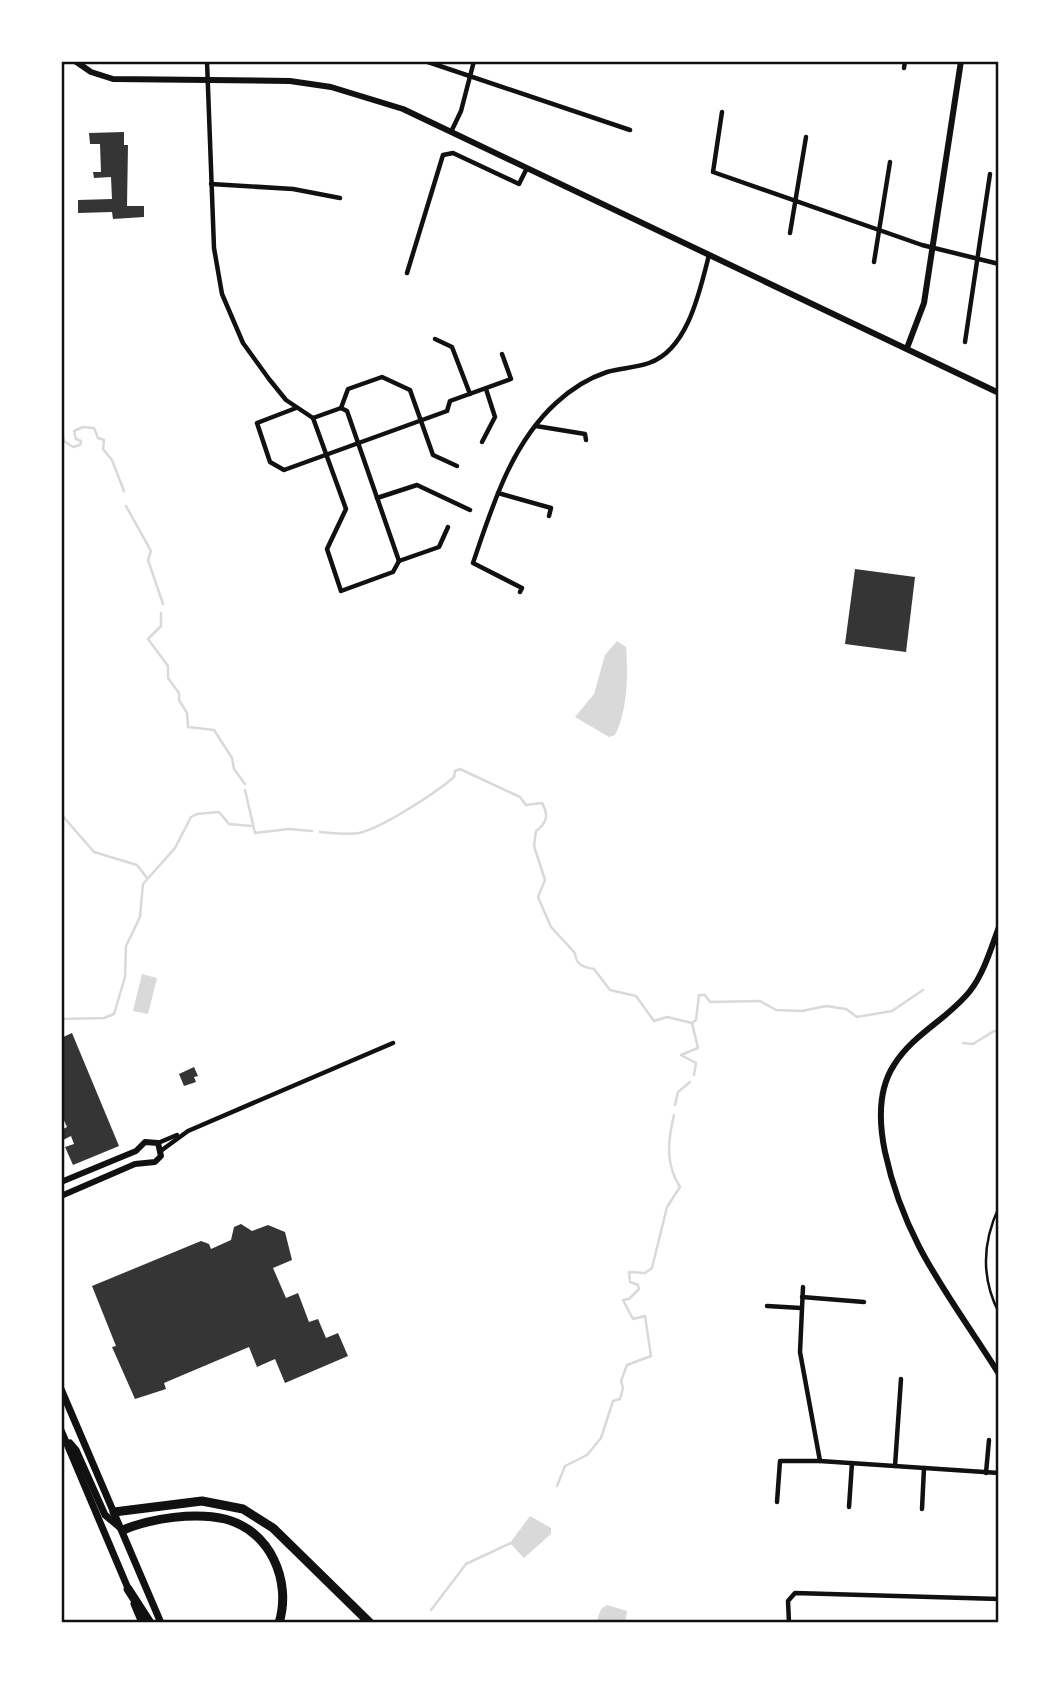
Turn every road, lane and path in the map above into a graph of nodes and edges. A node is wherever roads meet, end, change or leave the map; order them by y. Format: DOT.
graph roads {
  1 [pos="75,61"];
  2 [pos="207,61"];
  3 [pos="425,61"];
  4 [pos="474,61"];
  5 [pos="905,61"];
  6 [pos="961,61"];
  7 [pos="904,68"];
  8 [pos="471,77"];
  9 [pos="208,80"];
  10 [pos="722,112"];
  11 [pos="451,131"];
  12 [pos="630,131"];
  13 [pos="806,137"];
  14 [pos="890,162"];
  15 [pos="527,168"];
  16 [pos="990,174"];
  17 [pos="211,184"];
  18 [pos="340,198"];
  19 [pos="795,200"];
  20 [pos="879,230"];
  21 [pos="790,233"];
  22 [pos="933,247"];
  23 [pos="709,255"];
  24 [pos="978,259"];
  25 [pos="874,262"];
  26 [pos="999,264"];
  27 [pos="407,273"];
  28 [pos="435,339"];
  29 [pos="965,342"];
  30 [pos="907,348"];
  31 [pos="502,354"];
  32 [pos="486,389"];
  33 [pos="999,393"];
  34 [pos="470,394"];
  35 [pos="297,408"];
  36 [pos="341,408"];
  37 [pos="313,418"];
  38 [pos="421,421"];
  39 [pos="535,426"];
  40 [pos="586,440"];
  41 [pos="482,442"];
  42 [pos="358,443"];
  43 [pos="327,455"];
  44 [pos="457,466"];
  45 [pos="498,493"];
  46 [pos="377,498"];
  47 [pos="470,510"];
  48 [pos="549,516"];
  49 [pos="448,527"];
  50 [pos="400,561"];
  51 [pos="520,592"];
  52 [pos="999,927"];
  53 [pos="393,1043"];
  54 [pos="184,1132"];
  55 [pos="158,1143"];
  56 [pos="162,1150"];
  57 [pos="61,1182"];
  58 [pos="61,1196"];
  59 [pos="999,1207"];
  60 [pos="803,1287"];
  61 [pos="802,1297"];
  62 [pos="864,1302"];
  63 [pos="767,1306"];
  64 [pos="801,1308"];
  65 [pos="999,1313"];
  66 [pos="999,1320"];
  67 [pos="999,1374"];
  68 [pos="901,1379"];
  69 [pos="61,1389"];
  70 [pos="61,1430"];
  71 [pos="65,1439"];
  72 [pos="989,1440"];
  73 [pos="820,1461"];
  74 [pos="852,1463"];
  75 [pos="895,1466"];
  76 [pos="924,1468"];
  77 [pos="986,1473"];
  78 [pos="999,1474"];
  79 [pos="777,1502"];
  80 [pos="849,1507"];
  81 [pos="922,1509"];
  82 [pos="111,1516"];
  83 [pos="123,1530"];
  84 [pos="106,1533"];
  85 [pos="128,1589"];
  86 [pos="999,1599"];
  87 [pos="142,1623"];
  88 [pos="150,1623"];
  89 [pos="160,1623"];
  90 [pos="279,1623"];
  91 [pos="370,1623"];
  92 [pos="789,1623"];
  1 -- 9 [label="street"];
  2 -- 9 [label="street"];
  3 -- 8 [label="street"];
  4 -- 8 [label="street"];
  5 -- 7 [label="street"];
  6 -- 22 [label="street"];
  8 -- 11 [label="street"];
  8 -- 12 [label="street"];
  9 -- 11 [label="street"];
  9 -- 17 [label="street"];
  10 -- 19 [label="street"];
  11 -- 15 [label="street"];
  13 -- 19 [label="street"];
  14 -- 20 [label="street"];
  15 -- 23 [label="street"];
  15 -- 27 [label="street"];
  16 -- 24 [label="street"];
  17 -- 18 [label="street"];
  17 -- 35 [label="street"];
  19 -- 20 [label="street"];
  19 -- 21 [label="street"];
  20 -- 22 [label="street"];
  20 -- 25 [label="street"];
  22 -- 24 [label="street"];
  22 -- 30 [label="street"];
  23 -- 30 [label="street"];
  23 -- 39 [label="street"];
  24 -- 26 [label="street"];
  24 -- 29 [label="street"];
  28 -- 34 [label="street"];
  30 -- 33 [label="street"];
  31 -- 32 [label="street"];
  32 -- 34 [label="street"];
  32 -- 41 [label="street"];
  34 -- 38 [label="street"];
  35 -- 37 [label="street"];
  35 -- 43 [label="street"];
  36 -- 37 [label="street"];
  36 -- 38 [label="street"];
  36 -- 42 [label="street"];
  37 -- 43 [label="street"];
  38 -- 42 [label="street"];
  38 -- 44 [label="street"];
  39 -- 40 [label="street"];
  39 -- 45 [label="street"];
  42 -- 43 [label="street"];
  42 -- 46 [label="street"];
  43 -- 50 [label="street"];
  45 -- 48 [label="street"];
  45 -- 51 [label="street"];
  46 -- 47 [label="street"];
  46 -- 50 [label="street"];
  49 -- 50 [label="street"];
  52 -- 67 [label="street"];
  53 -- 54 [label="street"];
  54 -- 55 [label="street"];
  54 -- 56 [label="street"];
  55 -- 56 [label="street"];
  55 -- 57 [label="street"];
  56 -- 58 [label="street"];
  59 -- 65 [label="lane"];
  60 -- 61 [label="street"];
  61 -- 62 [label="street"];
  61 -- 64 [label="street"];
  63 -- 64 [label="street"];
  64 -- 73 [label="street"];
  65 -- 66 [label="lane"];
  68 -- 75 [label="street"];
  69 -- 82 [label="main road"];
  70 -- 71 [label="main road"];
  71 -- 82 [label="main road"];
  71 -- 84 [label="main road"];
  72 -- 77 [label="street"];
  73 -- 74 [label="street"];
  73 -- 79 [label="street"];
  74 -- 75 [label="street"];
  74 -- 80 [label="street"];
  75 -- 76 [label="street"];
  76 -- 77 [label="street"];
  76 -- 81 [label="street"];
  77 -- 78 [label="street"];
  82 -- 83 [label="main road"];
  82 -- 84 [label="main road"];
  82 -- 91 [label="highway"];
  83 -- 89 [label="main road"];
  83 -- 90 [label="highway"];
  84 -- 85 [label="main road"];
  85 -- 87 [label="main road"];
  85 -- 88 [label="highway"];
  86 -- 92 [label="street"];
}
